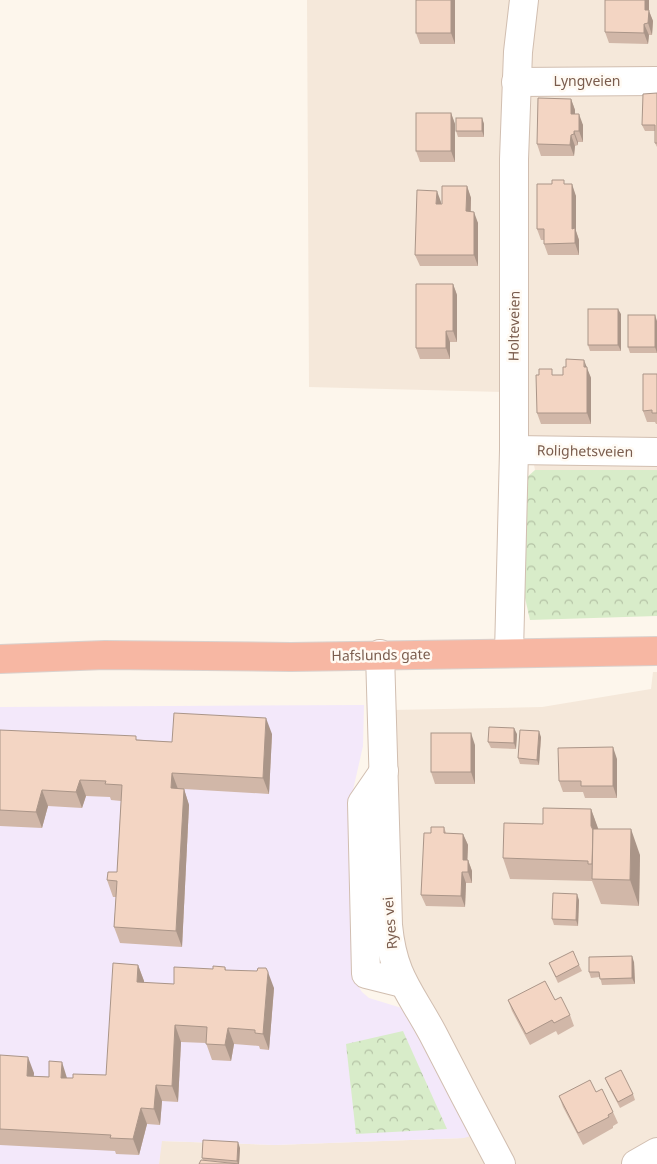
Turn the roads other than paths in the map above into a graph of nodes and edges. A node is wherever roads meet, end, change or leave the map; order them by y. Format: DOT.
graph roads {
  1 [pos="524,0"];
  2 [pos="657,80"];
  3 [pos="516,82"];
  4 [pos="514,450"];
  5 [pos="657,452"];
  6 [pos="0,648"];
  7 [pos="657,651"];
  8 [pos="509,653"];
  9 [pos="380,654"];
  10 [pos="105,655"];
  11 [pos="0,659"];
  12 [pos="657,1152"];
  13 [pos="501,1164"];
  14 [pos="636,1164"];
  1 -- 3 [label="street, Holteveien"];
  2 -- 3 [label="street, Lyngveien"];
  3 -- 4 [label="street, Holteveien"];
  4 -- 5 [label="street, Rolighetsveien"];
  4 -- 8 [label="street, Holteveien"];
  6 -- 10 [label="highway, Hafslunds gate"];
  7 -- 8 [label="highway, Hafslunds gate"];
  8 -- 9 [label="highway, Hafslunds gate"];
  9 -- 10 [label="highway, Hafslunds gate"];
  9 -- 13 [label="street, Ryes vei"];
  10 -- 11 [label="highway, Hafslunds gate"];
  12 -- 14 [label="street"];
}
